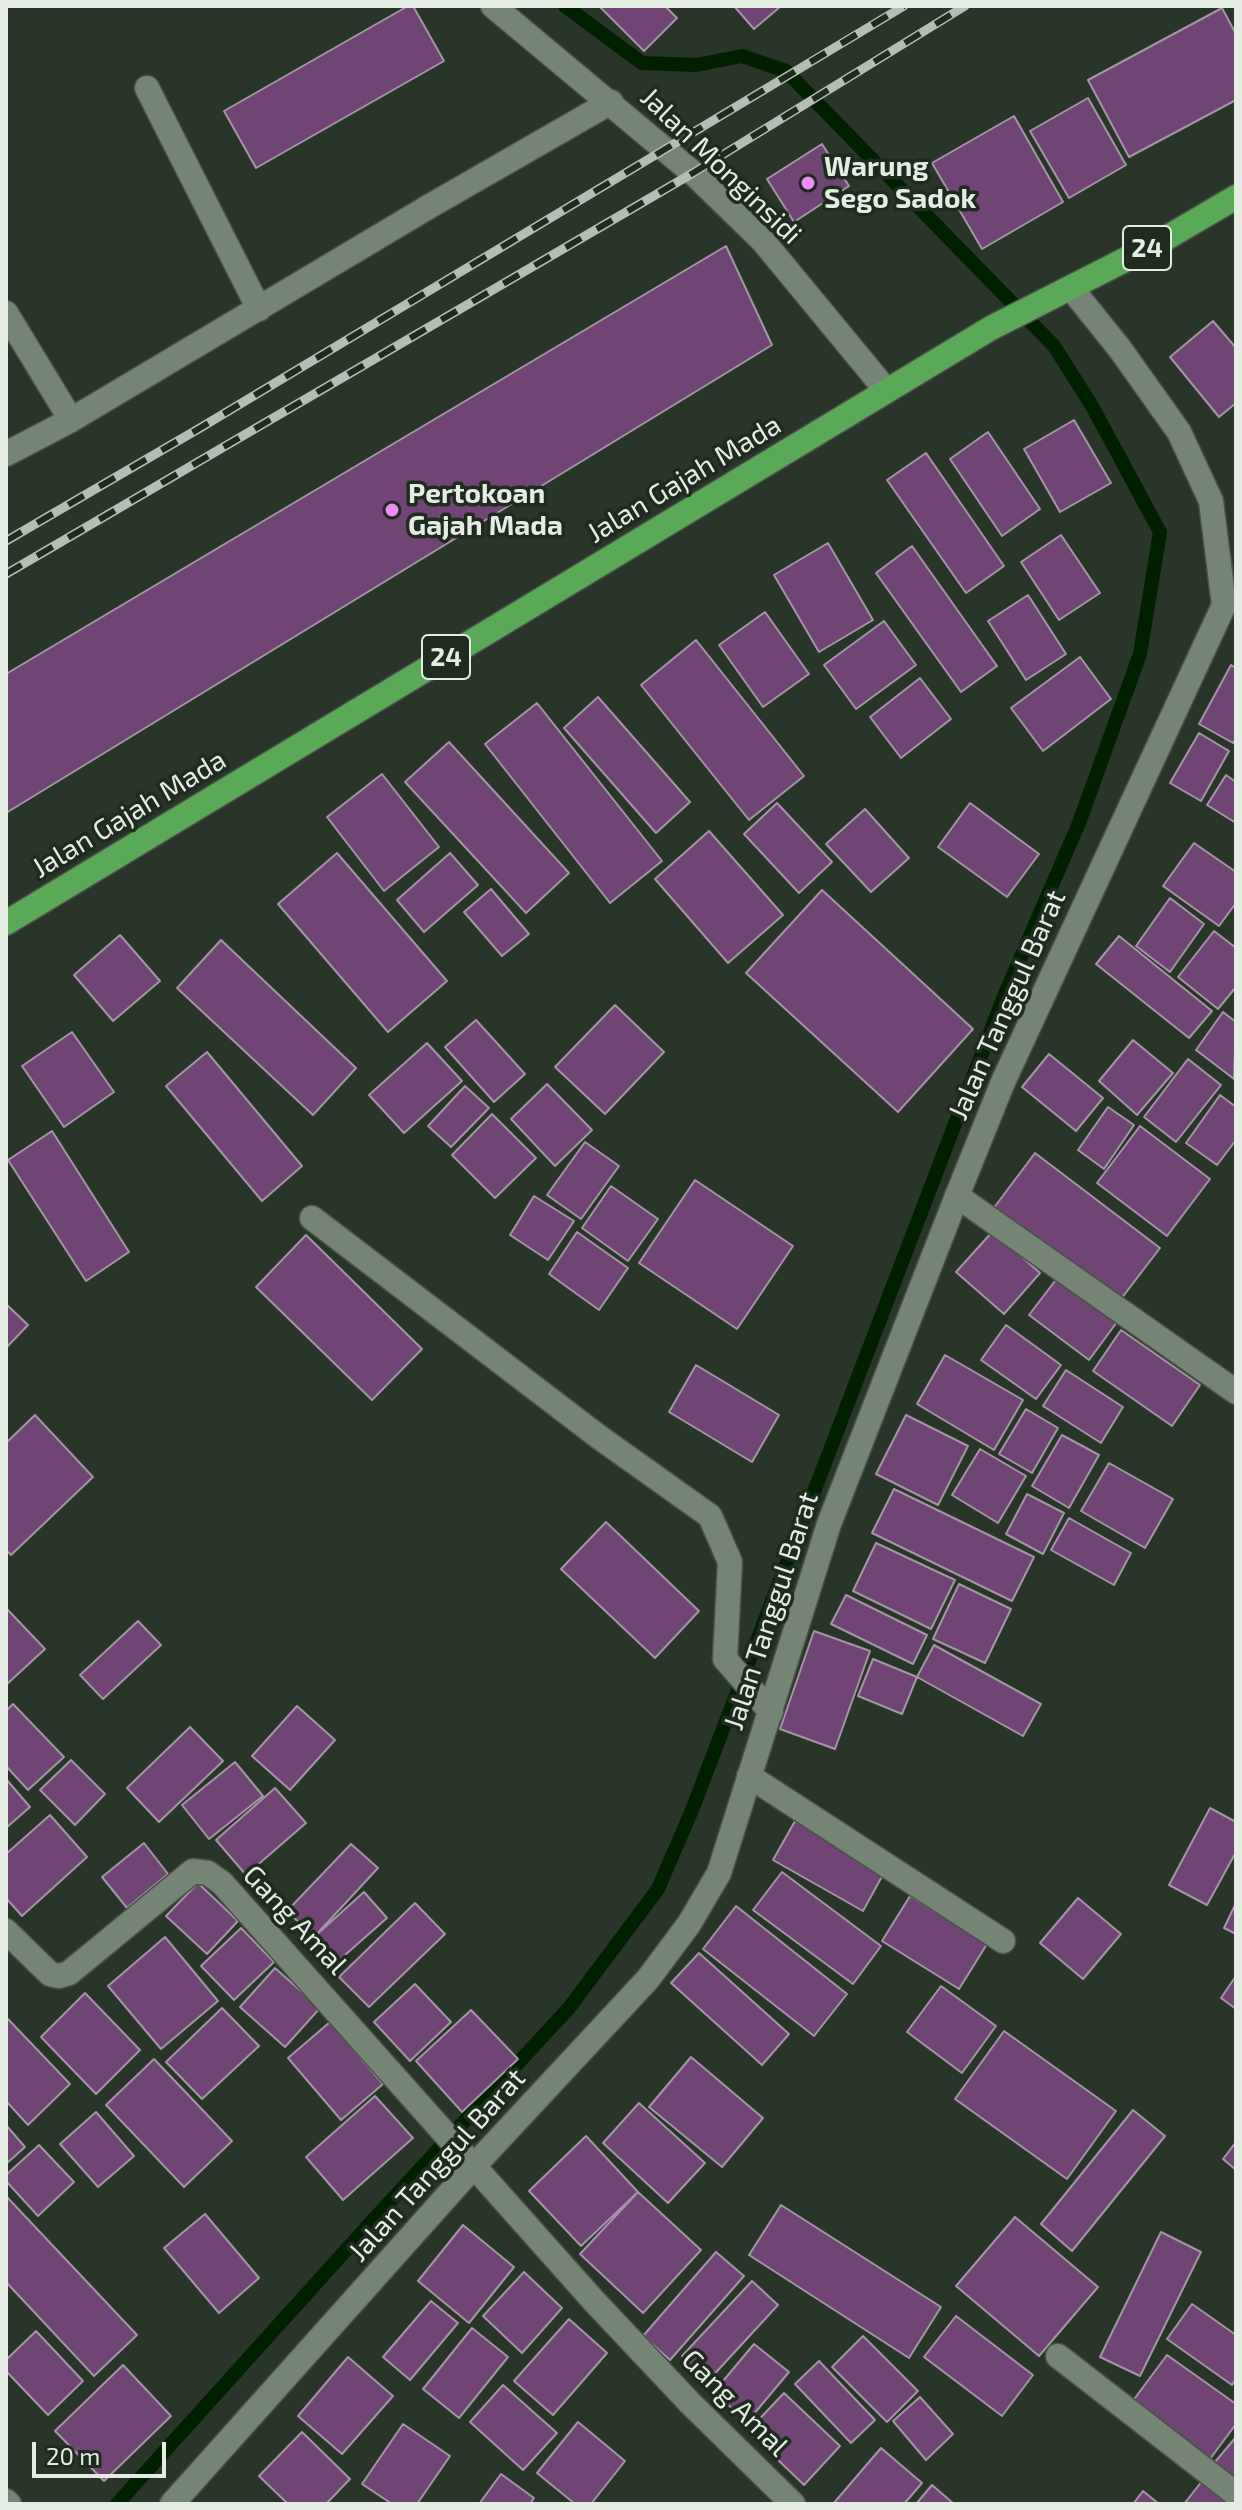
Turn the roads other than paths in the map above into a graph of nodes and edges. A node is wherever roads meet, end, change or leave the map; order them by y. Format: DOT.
graph roads {
  1 [pos="507,10"];
  2 [pos="147,88"];
  3 [pos="611,102"];
  4 [pos="1236,197"];
  5 [pos="1064,292"];
  6 [pos="259,309"];
  7 [pos="6,313"];
  8 [pos="886,390"];
  9 [pos="71,420"];
  10 [pos="6,454"];
  11 [pos="1230,610"];
  12 [pos="6,923"];
  13 [pos="957,1196"];
  14 [pos="312,1218"];
  15 [pos="1236,1392"];
  16 [pos="764,1704"];
  17 [pos="749,1776"];
  18 [pos="6,1931"];
  19 [pos="1003,1941"];
  20 [pos="471,2162"];
  21 [pos="1058,2356"];
  22 [pos="1236,2494"];
  23 [pos="172,2504"];
  24 [pos="793,2504"];
  1 -- 3 [label="street, Jalan Monginsidi"];
  2 -- 6 [label="street"];
  3 -- 6 [label="street"];
  3 -- 8 [label="street, Jalan Monginsidi"];
  4 -- 5 [label="highway, Jalan Gajah Mada / 24"];
  5 -- 8 [label="highway, Jalan Gajah Mada / 24"];
  5 -- 11 [label="street"];
  6 -- 9 [label="street"];
  7 -- 9 [label="street"];
  8 -- 12 [label="highway, Jalan Gajah Mada / 24"];
  9 -- 10 [label="street"];
  11 -- 13 [label="street, Jalan Tanggul Barat"];
  13 -- 15 [label="street"];
  13 -- 16 [label="street, Jalan Tanggul Barat"];
  14 -- 16 [label="street"];
  16 -- 17 [label="street, Jalan Tanggul Barat"];
  17 -- 19 [label="street"];
  17 -- 20 [label="street, Jalan Tanggul Barat"];
  18 -- 20 [label="street, Gang Amal"];
  20 -- 23 [label="street, Jalan Tanggul Barat"];
  20 -- 24 [label="street, Gang Amal"];
  21 -- 22 [label="street"];
}
